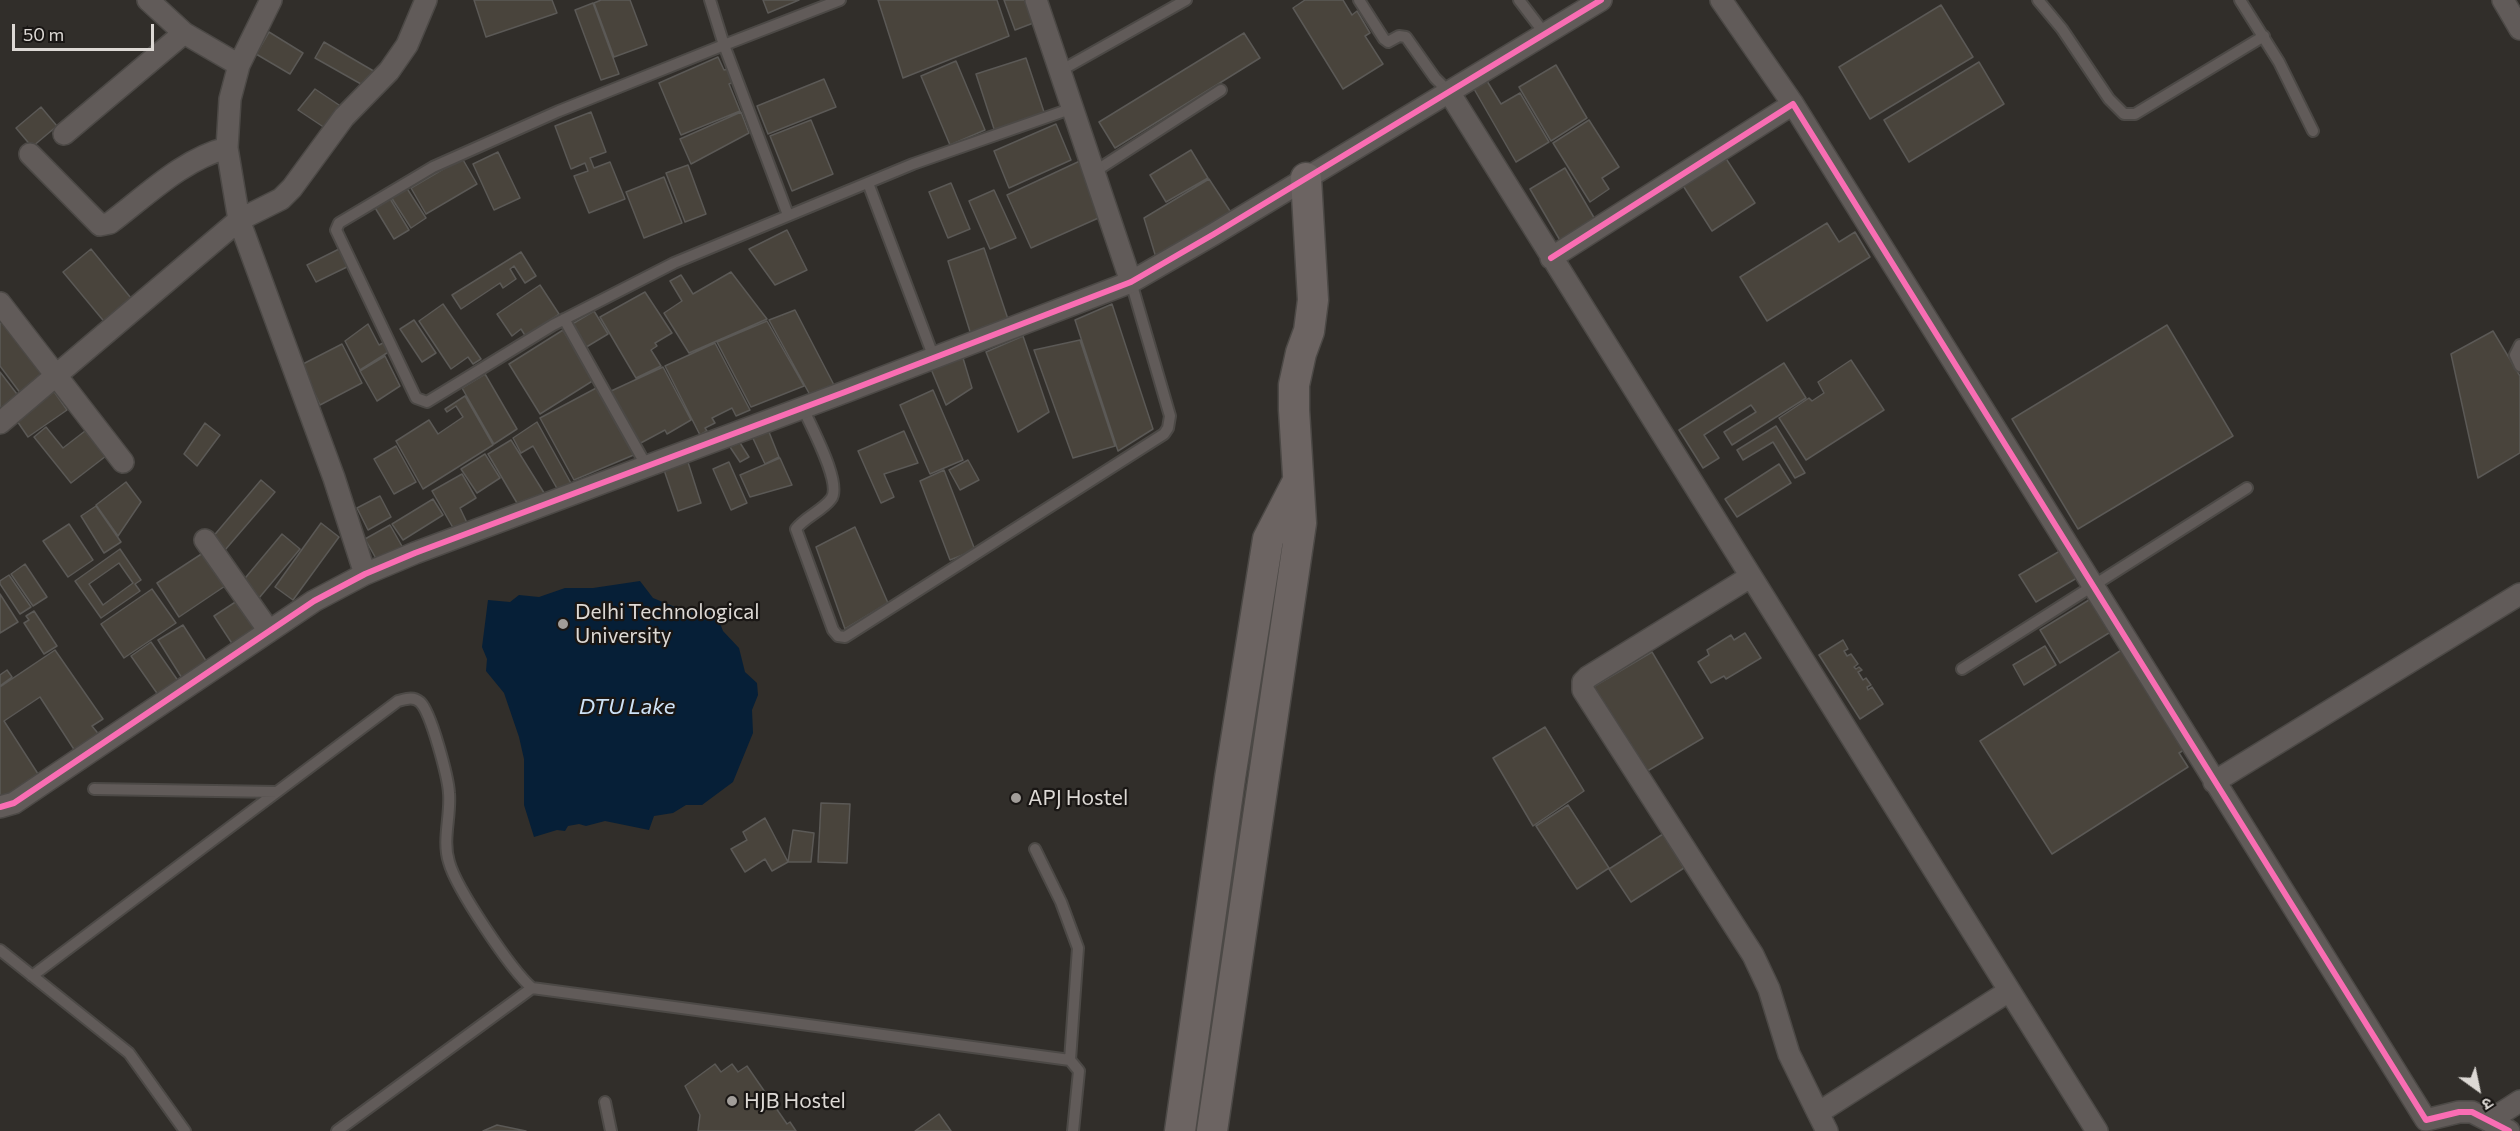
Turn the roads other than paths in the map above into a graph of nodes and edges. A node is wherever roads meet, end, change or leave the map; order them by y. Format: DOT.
graph roads {
  1 [pos="148,0"];
  2 [pos="271,0"];
  3 [pos="426,0"];
  4 [pos="710,0"];
  5 [pos="840,0"];
  6 [pos="1036,0"];
  7 [pos="1186,0"];
  8 [pos="1359,0"];
  9 [pos="1519,0"];
  10 [pos="1601,0"];
  11 [pos="1721,0"];
  12 [pos="2038,0"];
  13 [pos="2240,0"];
  14 [pos="2503,0"];
  15 [pos="2520,29"];
  16 [pos="184,33"];
  17 [pos="1545,34"];
  18 [pos="2264,36"];
  19 [pos="724,45"];
  20 [pos="239,65"];
  21 [pos="1060,71"];
  22 [pos="1221,90"];
  23 [pos="1449,92"];
  24 [pos="1793,105"];
  25 [pos="1073,108"];
  26 [pos="2313,131"];
  27 [pos="64,134"];
  28 [pos="227,148"];
  29 [pos="30,154"];
  30 [pos="1095,172"];
  31 [pos="1306,178"];
  32 [pos="868,183"];
  33 [pos="788,215"];
  34 [pos="239,220"];
  35 [pos="1551,258"];
  36 [pos="1131,282"];
  37 [pos="0,303"];
  38 [pos="564,319"];
  39 [pos="2520,345"];
  40 [pos="934,358"];
  41 [pos="2520,366"];
  42 [pos="57,375"];
  43 [pos="803,408"];
  44 [pos="0,423"];
  45 [pos="123,462"];
  46 [pos="646,465"];
  47 [pos="1298,481"];
  48 [pos="2247,488"];
  49 [pos="205,540"];
  50 [pos="365,574"];
  51 [pos="1750,577"];
  52 [pos="2094,585"];
  53 [pos="2520,594"];
  54 [pos="269,631"];
  55 [pos="1962,669"];
  56 [pos="2214,782"];
  57 [pos="94,789"];
  58 [pos="277,792"];
  59 [pos="0,807"];
  60 [pos="1035,849"];
  61 [pos="0,951"];
  62 [pos="32,976"];
  63 [pos="532,988"];
  64 [pos="2009,991"];
  65 [pos="1070,1060"];
  66 [pos="2520,1101"];
  67 [pos="605,1102"];
  68 [pos="2489,1121"];
  69 [pos="1822,1122"];
  70 [pos="2432,1123"];
  71 [pos="185,1131"];
  72 [pos="337,1131"];
  73 [pos="611,1131"];
  74 [pos="1073,1131"];
  75 [pos="1180,1131"];
  76 [pos="1212,1131"];
  77 [pos="2097,1131"];
  78 [pos="2509,1131"];
  1 -- 16 [label="street"];
  2 -- 20 [label="street"];
  3 -- 34 [label="street"];
  4 -- 19 [label="lane"];
  5 -- 19 [label="lane"];
  6 -- 21 [label="street"];
  7 -- 21 [label="lane"];
  8 -- 23 [label="lane"];
  9 -- 17 [label="lane"];
  10 -- 17 [label="street"];
  11 -- 24 [label="street"];
  12 -- 18 [label="lane"];
  13 -- 18 [label="lane"];
  14 -- 15 [label="street"];
  16 -- 20 [label="street"];
  16 -- 27 [label="street"];
  17 -- 23 [label="street"];
  18 -- 26 [label="lane"];
  19 -- 33 [label="lane"];
  19 -- 38 [label="lane"];
  20 -- 28 [label="street"];
  21 -- 25 [label="street"];
  22 -- 30 [label="lane"];
  23 -- 31 [label="street"];
  23 -- 35 [label="street"];
  24 -- 35 [label="street"];
  24 -- 52 [label="street"];
  25 -- 30 [label="street"];
  25 -- 32 [label="lane"];
  28 -- 29 [label="street"];
  28 -- 34 [label="street"];
  30 -- 36 [label="street"];
  31 -- 36 [label="street"];
  31 -- 47 [label="street"];
  32 -- 33 [label="lane"];
  32 -- 40 [label="lane"];
  33 -- 38 [label="lane"];
  34 -- 42 [label="street"];
  34 -- 50 [label="street"];
  35 -- 51 [label="street"];
  36 -- 40 [label="street"];
  36 -- 43 [label="lane"];
  37 -- 42 [label="street"];
  38 -- 46 [label="lane"];
  39 -- 41 [label="lane"];
  40 -- 43 [label="street"];
  42 -- 44 [label="street"];
  42 -- 45 [label="street"];
  43 -- 46 [label="street"];
  46 -- 50 [label="street"];
  47 -- 75 [label="street"];
  47 -- 76 [label="street"];
  48 -- 52 [label="lane"];
  49 -- 54 [label="street"];
  50 -- 54 [label="street"];
  51 -- 64 [label="street"];
  51 -- 69 [label="street"];
  52 -- 55 [label="lane"];
  52 -- 56 [label="street"];
  53 -- 56 [label="street"];
  54 -- 59 [label="street"];
  56 -- 70 [label="street"];
  57 -- 58 [label="lane"];
  58 -- 62 [label="lane"];
  58 -- 63 [label="lane"];
  60 -- 65 [label="lane"];
  61 -- 62 [label="lane"];
  62 -- 71 [label="lane"];
  63 -- 65 [label="lane"];
  63 -- 72 [label="lane"];
  64 -- 69 [label="street"];
  64 -- 77 [label="street"];
  65 -- 74 [label="lane"];
  66 -- 68 [label="street"];
  67 -- 73 [label="lane"];
  68 -- 70 [label="street"];
  68 -- 78 [label="street"];
}
